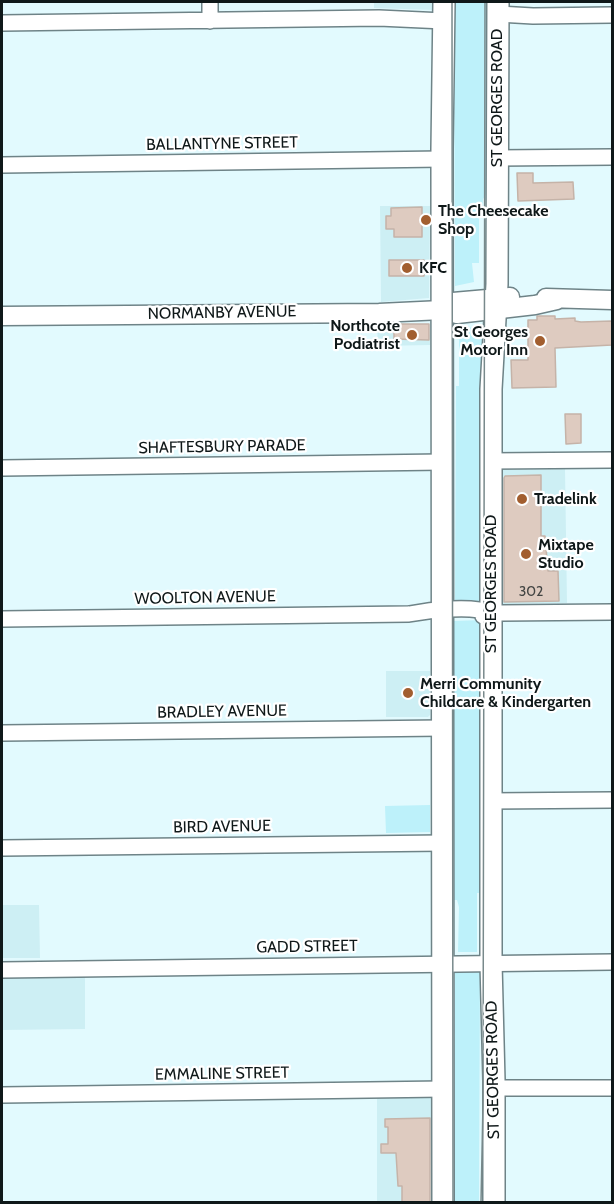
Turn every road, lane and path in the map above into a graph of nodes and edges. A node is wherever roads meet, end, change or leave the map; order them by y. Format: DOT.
graph roads {
  1 [pos="210,2"];
  2 [pos="444,12"];
  3 [pos="498,12"];
  4 [pos="612,15"];
  5 [pos="210,21"];
  6 [pos="2,23"];
  7 [pos="612,157"];
  8 [pos="442,159"];
  9 [pos="497,159"];
  10 [pos="2,165"];
  11 [pos="612,300"];
  12 [pos="496,304"];
  13 [pos="442,310"];
  14 [pos="2,316"];
  15 [pos="612,460"];
  16 [pos="491,461"];
  17 [pos="442,462"];
  18 [pos="2,468"];
  19 [pos="612,612"];
  20 [pos="491,613"];
  21 [pos="443,614"];
  22 [pos="2,619"];
  23 [pos="443,728"];
  24 [pos="2,733"];
  25 [pos="612,800"];
  26 [pos="491,801"];
  27 [pos="443,843"];
  28 [pos="2,848"];
  29 [pos="612,962"];
  30 [pos="491,963"];
  31 [pos="443,964"];
  32 [pos="2,970"];
  33 [pos="494,1088"];
  34 [pos="612,1088"];
  35 [pos="443,1089"];
  36 [pos="2,1095"];
  37 [pos="443,1203"];
  38 [pos="494,1203"];
  1 -- 5 [label="street"];
  2 -- 5 [label="street"];
  2 -- 8 [label="highway"];
  3 -- 4 [label="street"];
  3 -- 9 [label="highway, ST GEORGES ROAD"];
  5 -- 6 [label="street"];
  7 -- 9 [label="street"];
  8 -- 10 [label="street, BALLANTYNE STREET"];
  8 -- 13 [label="highway"];
  9 -- 12 [label="highway, ST GEORGES ROAD"];
  11 -- 12 [label="main road, NORMANBY AVENUE"];
  12 -- 13 [label="main road, NORMANBY AVENUE"];
  12 -- 16 [label="highway, ST GEORGES ROAD"];
  13 -- 14 [label="main road, NORMANBY AVENUE"];
  13 -- 17 [label="highway"];
  15 -- 16 [label="street"];
  16 -- 20 [label="highway, ST GEORGES ROAD"];
  17 -- 18 [label="street, SHAFTESBURY PARADE"];
  17 -- 21 [label="highway"];
  19 -- 20 [label="street, WOOLTON AVENUE"];
  20 -- 21 [label="street, WOOLTON AVENUE"];
  20 -- 26 [label="highway, ST GEORGES ROAD"];
  21 -- 22 [label="street, WOOLTON AVENUE"];
  21 -- 23 [label="highway"];
  23 -- 24 [label="street, BRADLEY AVENUE"];
  23 -- 27 [label="highway"];
  25 -- 26 [label="street"];
  26 -- 30 [label="highway, ST GEORGES ROAD"];
  27 -- 28 [label="street, BIRD AVENUE"];
  27 -- 31 [label="highway"];
  29 -- 30 [label="street, GADD STREET"];
  30 -- 31 [label="street, GADD STREET"];
  30 -- 33 [label="highway, ST GEORGES ROAD"];
  31 -- 32 [label="street, GADD STREET"];
  31 -- 35 [label="highway"];
  33 -- 34 [label="street"];
  33 -- 38 [label="highway, ST GEORGES ROAD"];
  35 -- 36 [label="street, EMMALINE STREET"];
  35 -- 37 [label="highway"];
}
